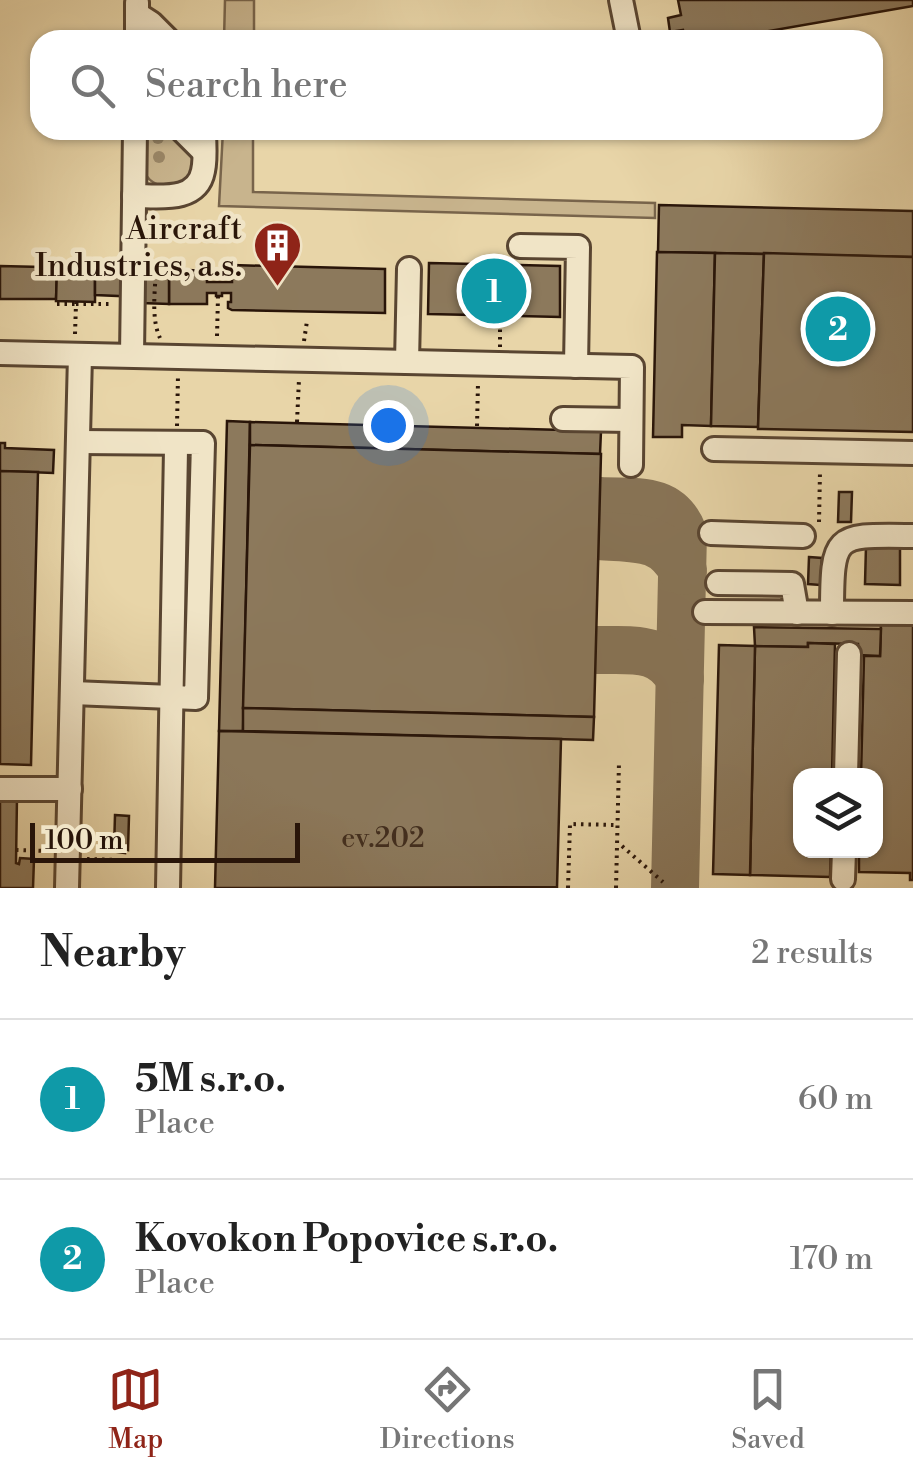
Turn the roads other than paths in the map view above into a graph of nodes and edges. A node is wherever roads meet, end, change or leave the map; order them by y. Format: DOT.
graph roads {
  1 [pos="621,0"];
  2 [pos="626,30"];
  3 [pos="135,140"];
  4 [pos="200,140"];
  5 [pos="134,196"];
  6 [pos="520,246"];
  7 [pos="409,269"];
  8 [pos="78,349"];
  9 [pos="0,352"];
  10 [pos="132,355"];
  11 [pos="407,362"];
  12 [pos="576,366"];
  13 [pos="562,419"];
  14 [pos="632,420"];
  15 [pos="79,442"];
  16 [pos="714,448"];
  17 [pos="913,452"];
  18 [pos="631,465"];
  19 [pos="811,531"];
  20 [pos="711,533"];
  21 [pos="913,536"];
  22 [pos="718,582"];
  23 [pos="705,612"];
  24 [pos="797,613"];
  25 [pos="832,613"];
  26 [pos="913,613"];
  27 [pos="848,654"];
  28 [pos="72,693"];
  29 [pos="171,696"];
  30 [pos="846,768"];
  31 [pos="0,788"];
  32 [pos="70,790"];
  33 [pos="844,858"];
  34 [pos="843,880"];
  35 [pos="67,888"];
  36 [pos="168,888"];
  1 -- 2 [label="street"];
  3 -- 5 [label="street"];
  4 -- 5 [label="street"];
  5 -- 10 [label="street"];
  6 -- 12 [label="street"];
  7 -- 11 [label="street"];
  8 -- 9 [label="street"];
  8 -- 10 [label="street"];
  8 -- 15 [label="street"];
  10 -- 11 [label="street"];
  11 -- 12 [label="street"];
  12 -- 14 [label="street"];
  13 -- 14 [label="street"];
  14 -- 18 [label="street"];
  15 -- 28 [label="street"];
  15 -- 29 [label="street"];
  16 -- 17 [label="street"];
  19 -- 20 [label="street"];
  21 -- 25 [label="street"];
  22 -- 24 [label="street"];
  23 -- 24 [label="street"];
  24 -- 25 [label="street"];
  25 -- 26 [label="street"];
  27 -- 30 [label="street"];
  28 -- 29 [label="street"];
  28 -- 32 [label="street"];
  29 -- 36 [label="street"];
  31 -- 32 [label="street"];
  32 -- 35 [label="street"];
  33 -- 34 [label="street"];
}
